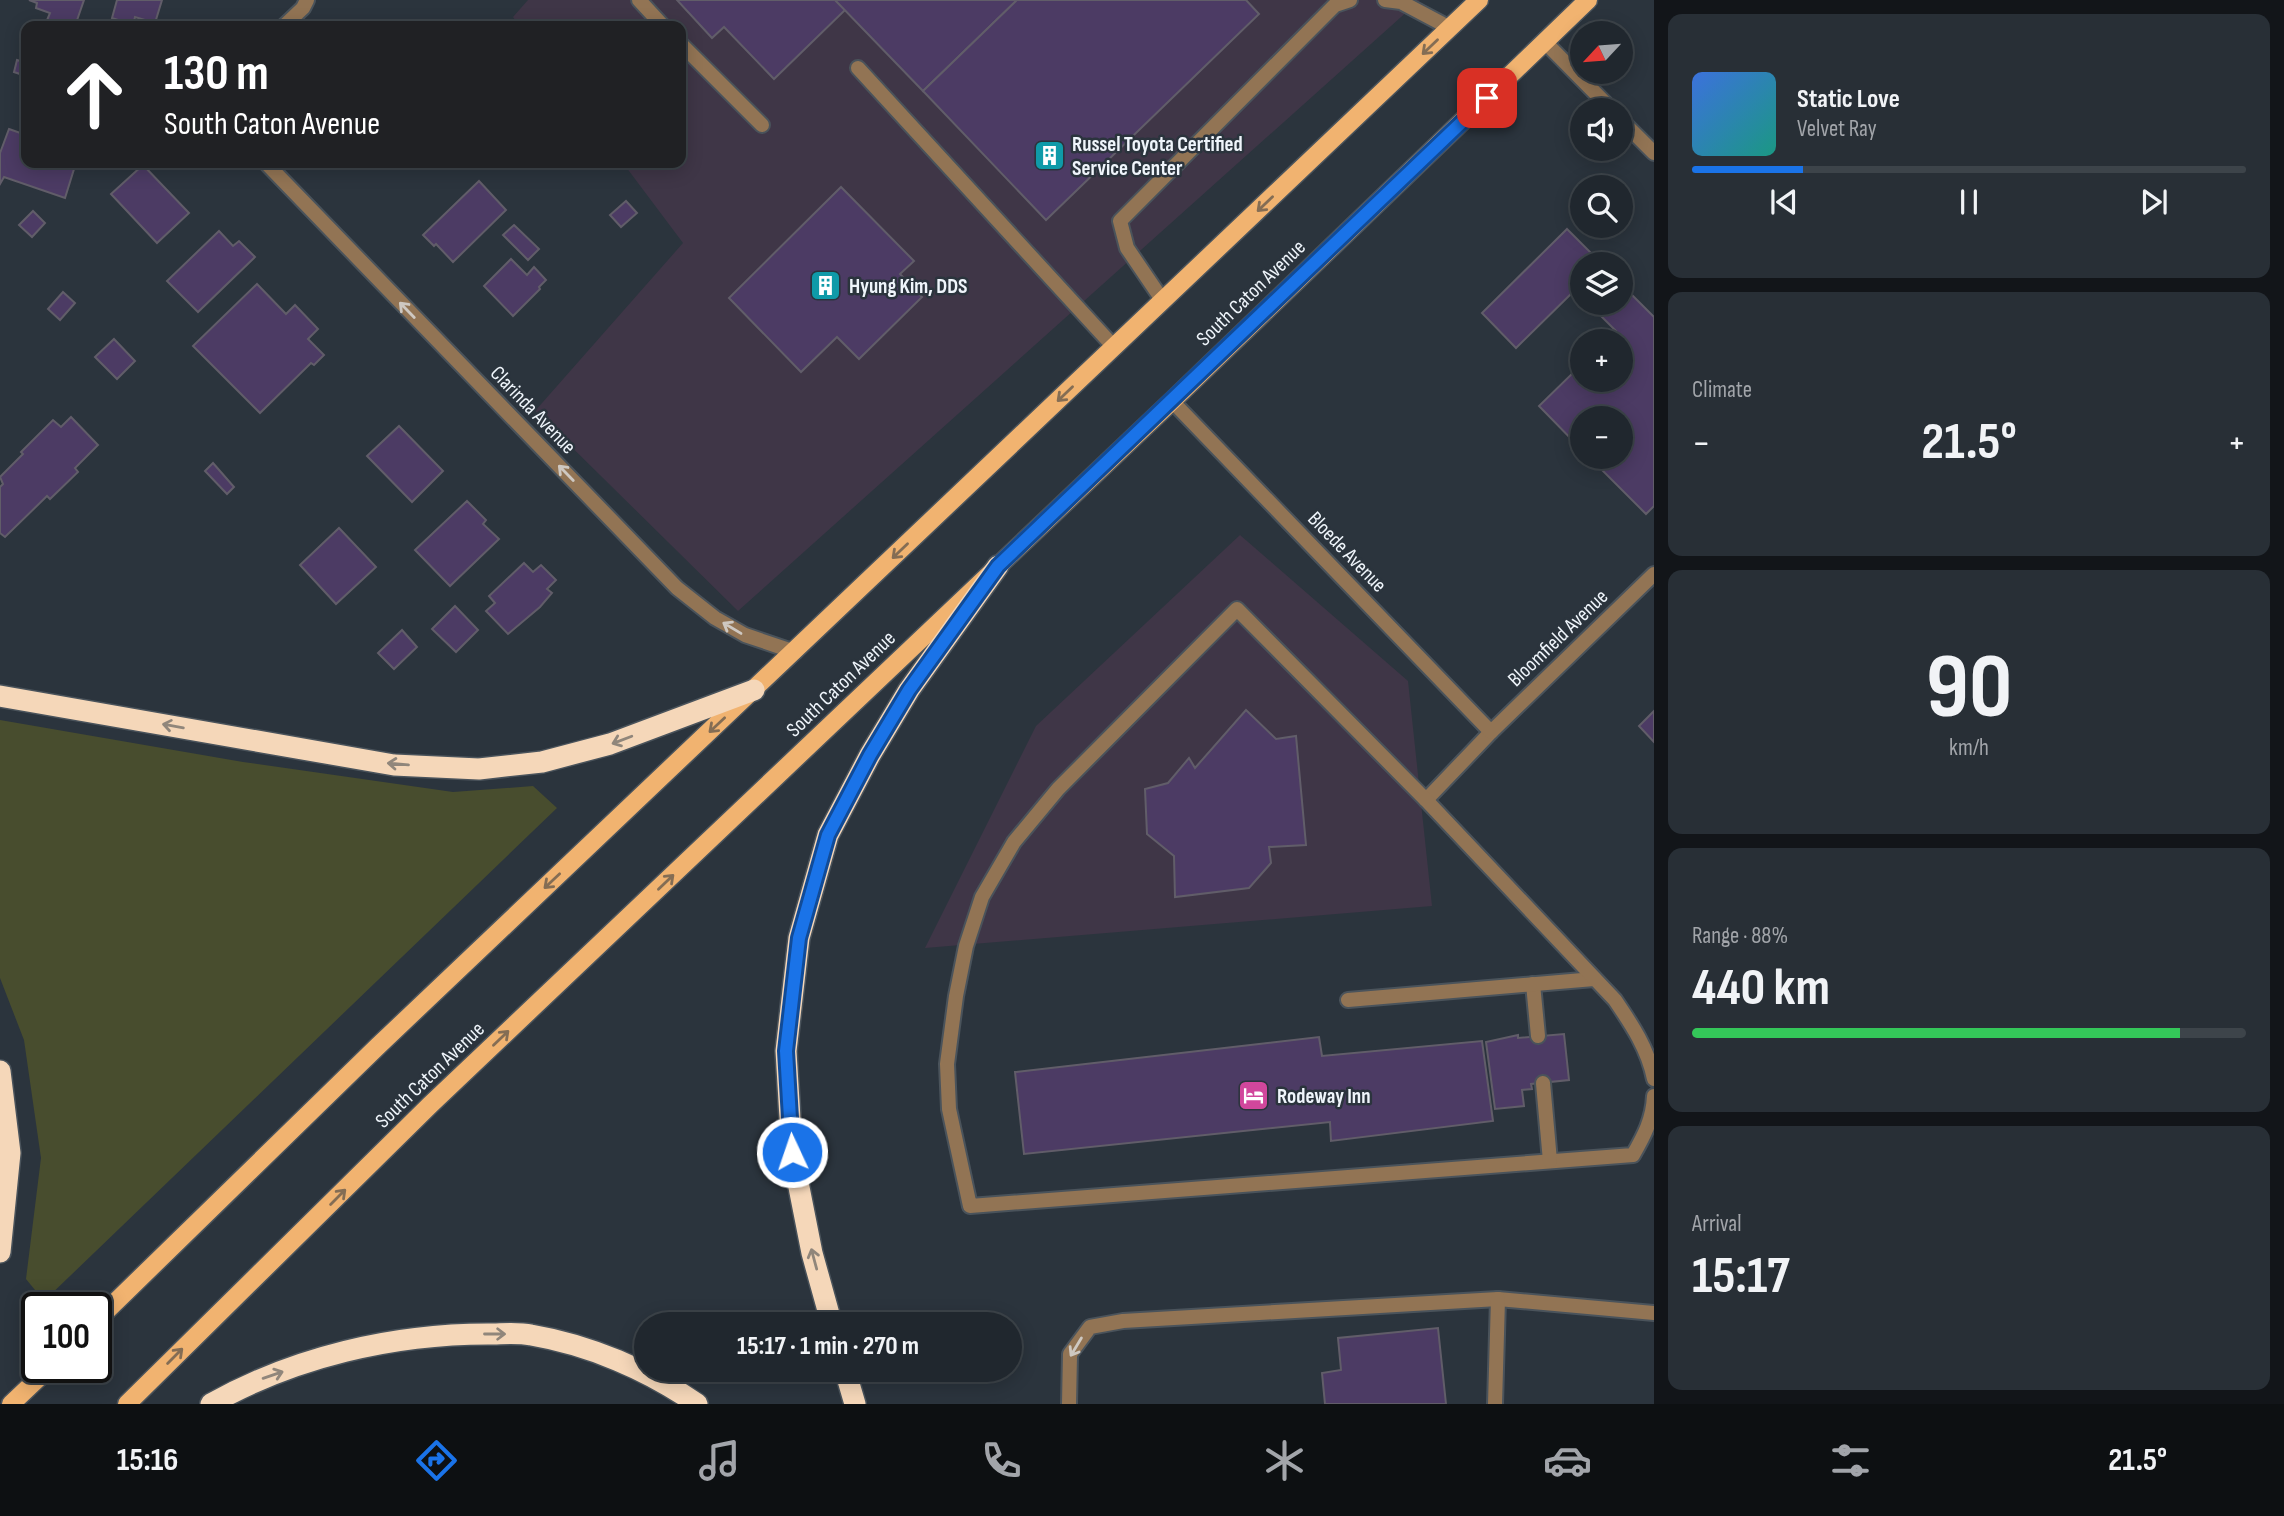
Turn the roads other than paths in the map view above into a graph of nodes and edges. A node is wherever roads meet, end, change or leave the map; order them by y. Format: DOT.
graph roads {
  1 [pos="307,0"];
  2 [pos="639,0"];
  3 [pos="1350,0"];
  4 [pos="1385,0"];
  5 [pos="1479,0"];
  6 [pos="1588,0"];
  7 [pos="1332,3"];
  8 [pos="289,21"];
  9 [pos="658,21"];
  10 [pos="1450,28"];
  11 [pos="1545,42"];
  12 [pos="686,49"];
  13 [pos="858,68"];
  14 [pos="1600,98"];
  15 [pos="762,125"];
  16 [pos="1633,132"];
  17 [pos="1654,153"];
  18 [pos="271,168"];
  19 [pos="1163,302"];
  20 [pos="1114,347"];
  21 [pos="1172,401"];
  22 [pos="998,566"];
  23 [pos="1654,574"];
  24 [pos="795,652"];
  25 [pos="754,690"];
  26 [pos="0,696"];
  27 [pos="1491,732"];
  28 [pos="1426,800"];
  29 [pos="1594,979"];
  30 [pos="1533,984"];
  31 [pos="1348,1000"];
  32 [pos="1538,1036"];
  33 [pos="0,1071"];
  34 [pos="1654,1079"];
  35 [pos="1543,1083"];
  36 [pos="1654,1096"];
  37 [pos="1550,1161"];
  38 [pos="0,1252"];
  39 [pos="1498,1299"];
  40 [pos="112,1305"];
  41 [pos="828,1312"];
  42 [pos="1654,1313"];
  43 [pos="849,1382"];
  44 [pos="33,1383"];
  45 [pos="11,1404"];
  46 [pos="127,1404"];
  47 [pos="211,1404"];
  48 [pos="697,1404"];
  49 [pos="855,1404"];
  50 [pos="1069,1404"];
  51 [pos="1495,1404"];
  1 -- 8 [label="street"];
  2 -- 9 [label="street"];
  3 -- 7 [label="street"];
  4 -- 10 [label="street"];
  5 -- 10 [label="main road"];
  6 -- 11 [label="main road, South Caton Avenue"];
  7 -- 19 [label="street"];
  10 -- 19 [label="main road, one-way"];
  11 -- 14 [label="street"];
  11 -- 21 [label="main road, South Caton Avenue"];
  12 -- 15 [label="street"];
  13 -- 20 [label="street"];
  16 -- 17 [label="street"];
  24 -- 18 [label="street, Clarinda Avenue, one-way"];
  19 -- 20 [label="main road"];
  20 -- 24 [label="main road, one-way"];
  21 -- 22 [label="main road, South Caton Avenue"];
  21 -- 27 [label="street, Bloede Avenue"];
  41 -- 22 [label="highway, one-way"];
  46 -- 22 [label="main road, South Caton Avenue, one-way"];
  23 -- 27 [label="street, Bloomfield Avenue"];
  24 -- 25 [label="main road"];
  25 -- 26 [label="highway, one-way"];
  25 -- 40 [label="main road, one-way"];
  27 -- 28 [label="street, Bloomfield Avenue"];
  28 -- 29 [label="street"];
  28 -- 37 [label="street"];
  29 -- 30 [label="street"];
  29 -- 34 [label="street"];
  30 -- 31 [label="street"];
  30 -- 32 [label="street"];
  33 -- 38 [label="highway"];
  35 -- 37 [label="street"];
  36 -- 37 [label="street"];
  39 -- 42 [label="street"];
  39 -- 50 [label="street, one-way"];
  39 -- 51 [label="street"];
  43 -- 49 [label="highway"];
  44 -- 45 [label="main road"];
  47 -- 48 [label="highway, one-way"];
}
